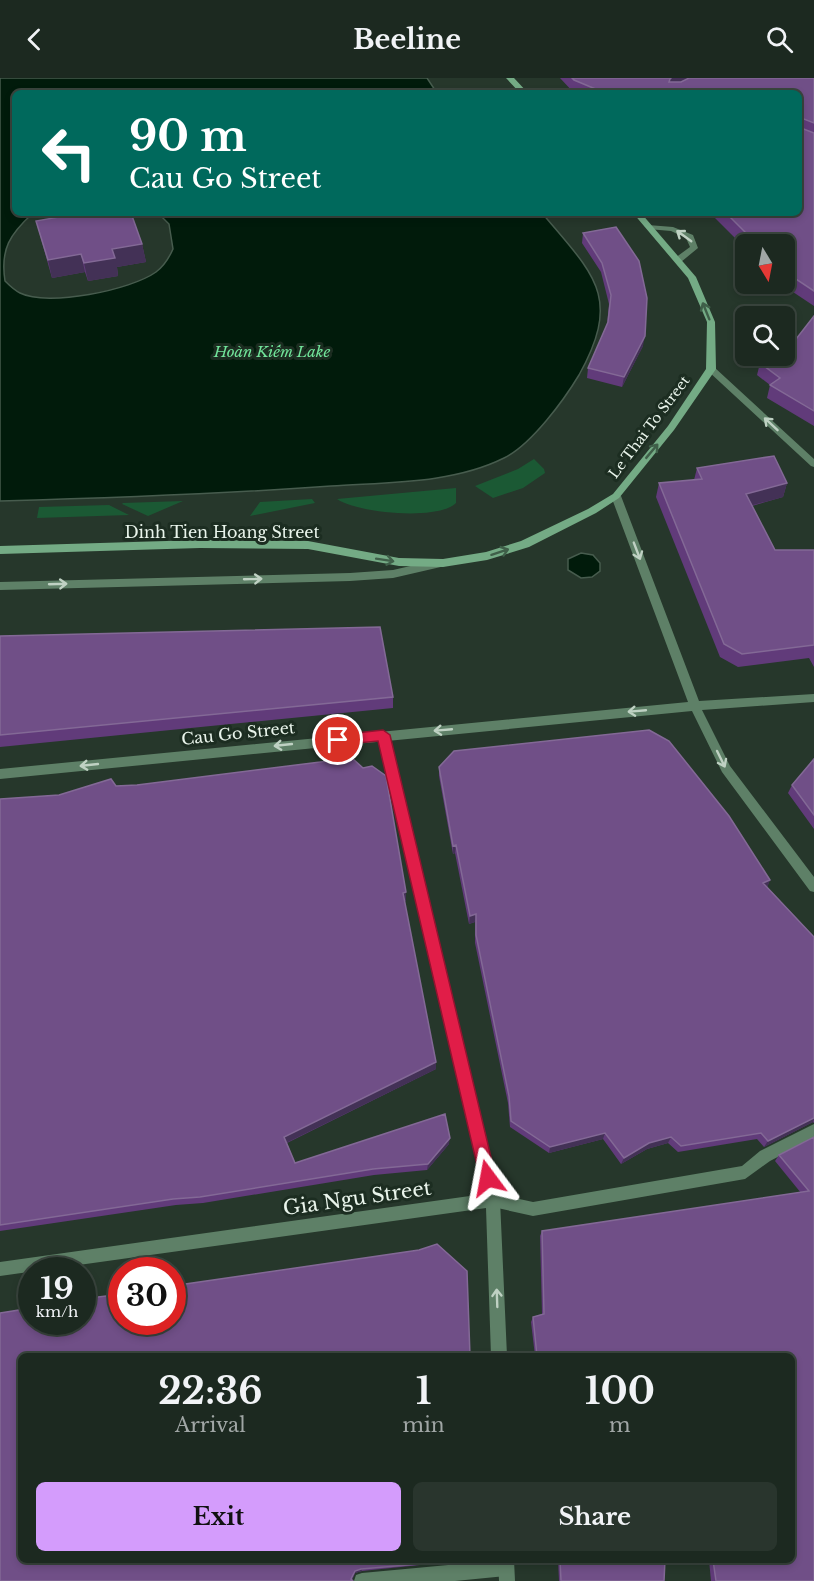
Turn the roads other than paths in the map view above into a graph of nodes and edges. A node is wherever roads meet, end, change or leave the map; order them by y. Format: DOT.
graph roads {
  1 [pos="510,78"];
  2 [pos="521,90"];
  3 [pos="640,216"];
  4 [pos="651,228"];
  5 [pos="678,260"];
  6 [pos="711,369"];
  7 [pos="814,464"];
  8 [pos="616,496"];
  9 [pos="0,550"];
  10 [pos="442,563"];
  11 [pos="0,586"];
  12 [pos="814,698"];
  13 [pos="695,706"];
  14 [pos="383,735"];
  15 [pos="0,774"];
  16 [pos="814,887"];
  17 [pos="814,1131"];
  18 [pos="493,1200"];
  19 [pos="0,1269"];
  20 [pos="498,1353"];
  21 [pos="506,1570"];
  22 [pos="362,1581"];
  1 -- 2 [label="main road"];
  3 -- 4 [label="main road, Le Thai To Street"];
  4 -- 5 [label="main road, Le Thai To Street"];
  5 -- 4 [label="street, one-way"];
  6 -- 5 [label="main road, Le Thai To Street, one-way"];
  7 -- 6 [label="street, one-way"];
  8 -- 6 [label="main road, Le Thai To Street, one-way"];
  10 -- 8 [label="main road, Dinh Tien Hoang Street, one-way"];
  8 -- 13 [label="street, Le Thai To Street, one-way"];
  9 -- 10 [label="main road, Dinh Tien Hoang Street, one-way"];
  11 -- 10 [label="street, Dinh Tien Hoang Street, one-way"];
  12 -- 13 [label="street, Cau Go Street"];
  13 -- 14 [label="street, Cau Go Street, one-way"];
  13 -- 16 [label="street, Le Thai To Street, one-way"];
  14 -- 15 [label="street, Cau Go Street, one-way"];
  14 -- 18 [label="street"];
  17 -- 18 [label="street, Gia Ngu Street"];
  18 -- 19 [label="street, Gia Ngu Street"];
  20 -- 18 [label="street, one-way"];
  21 -- 22 [label="street"];
}
